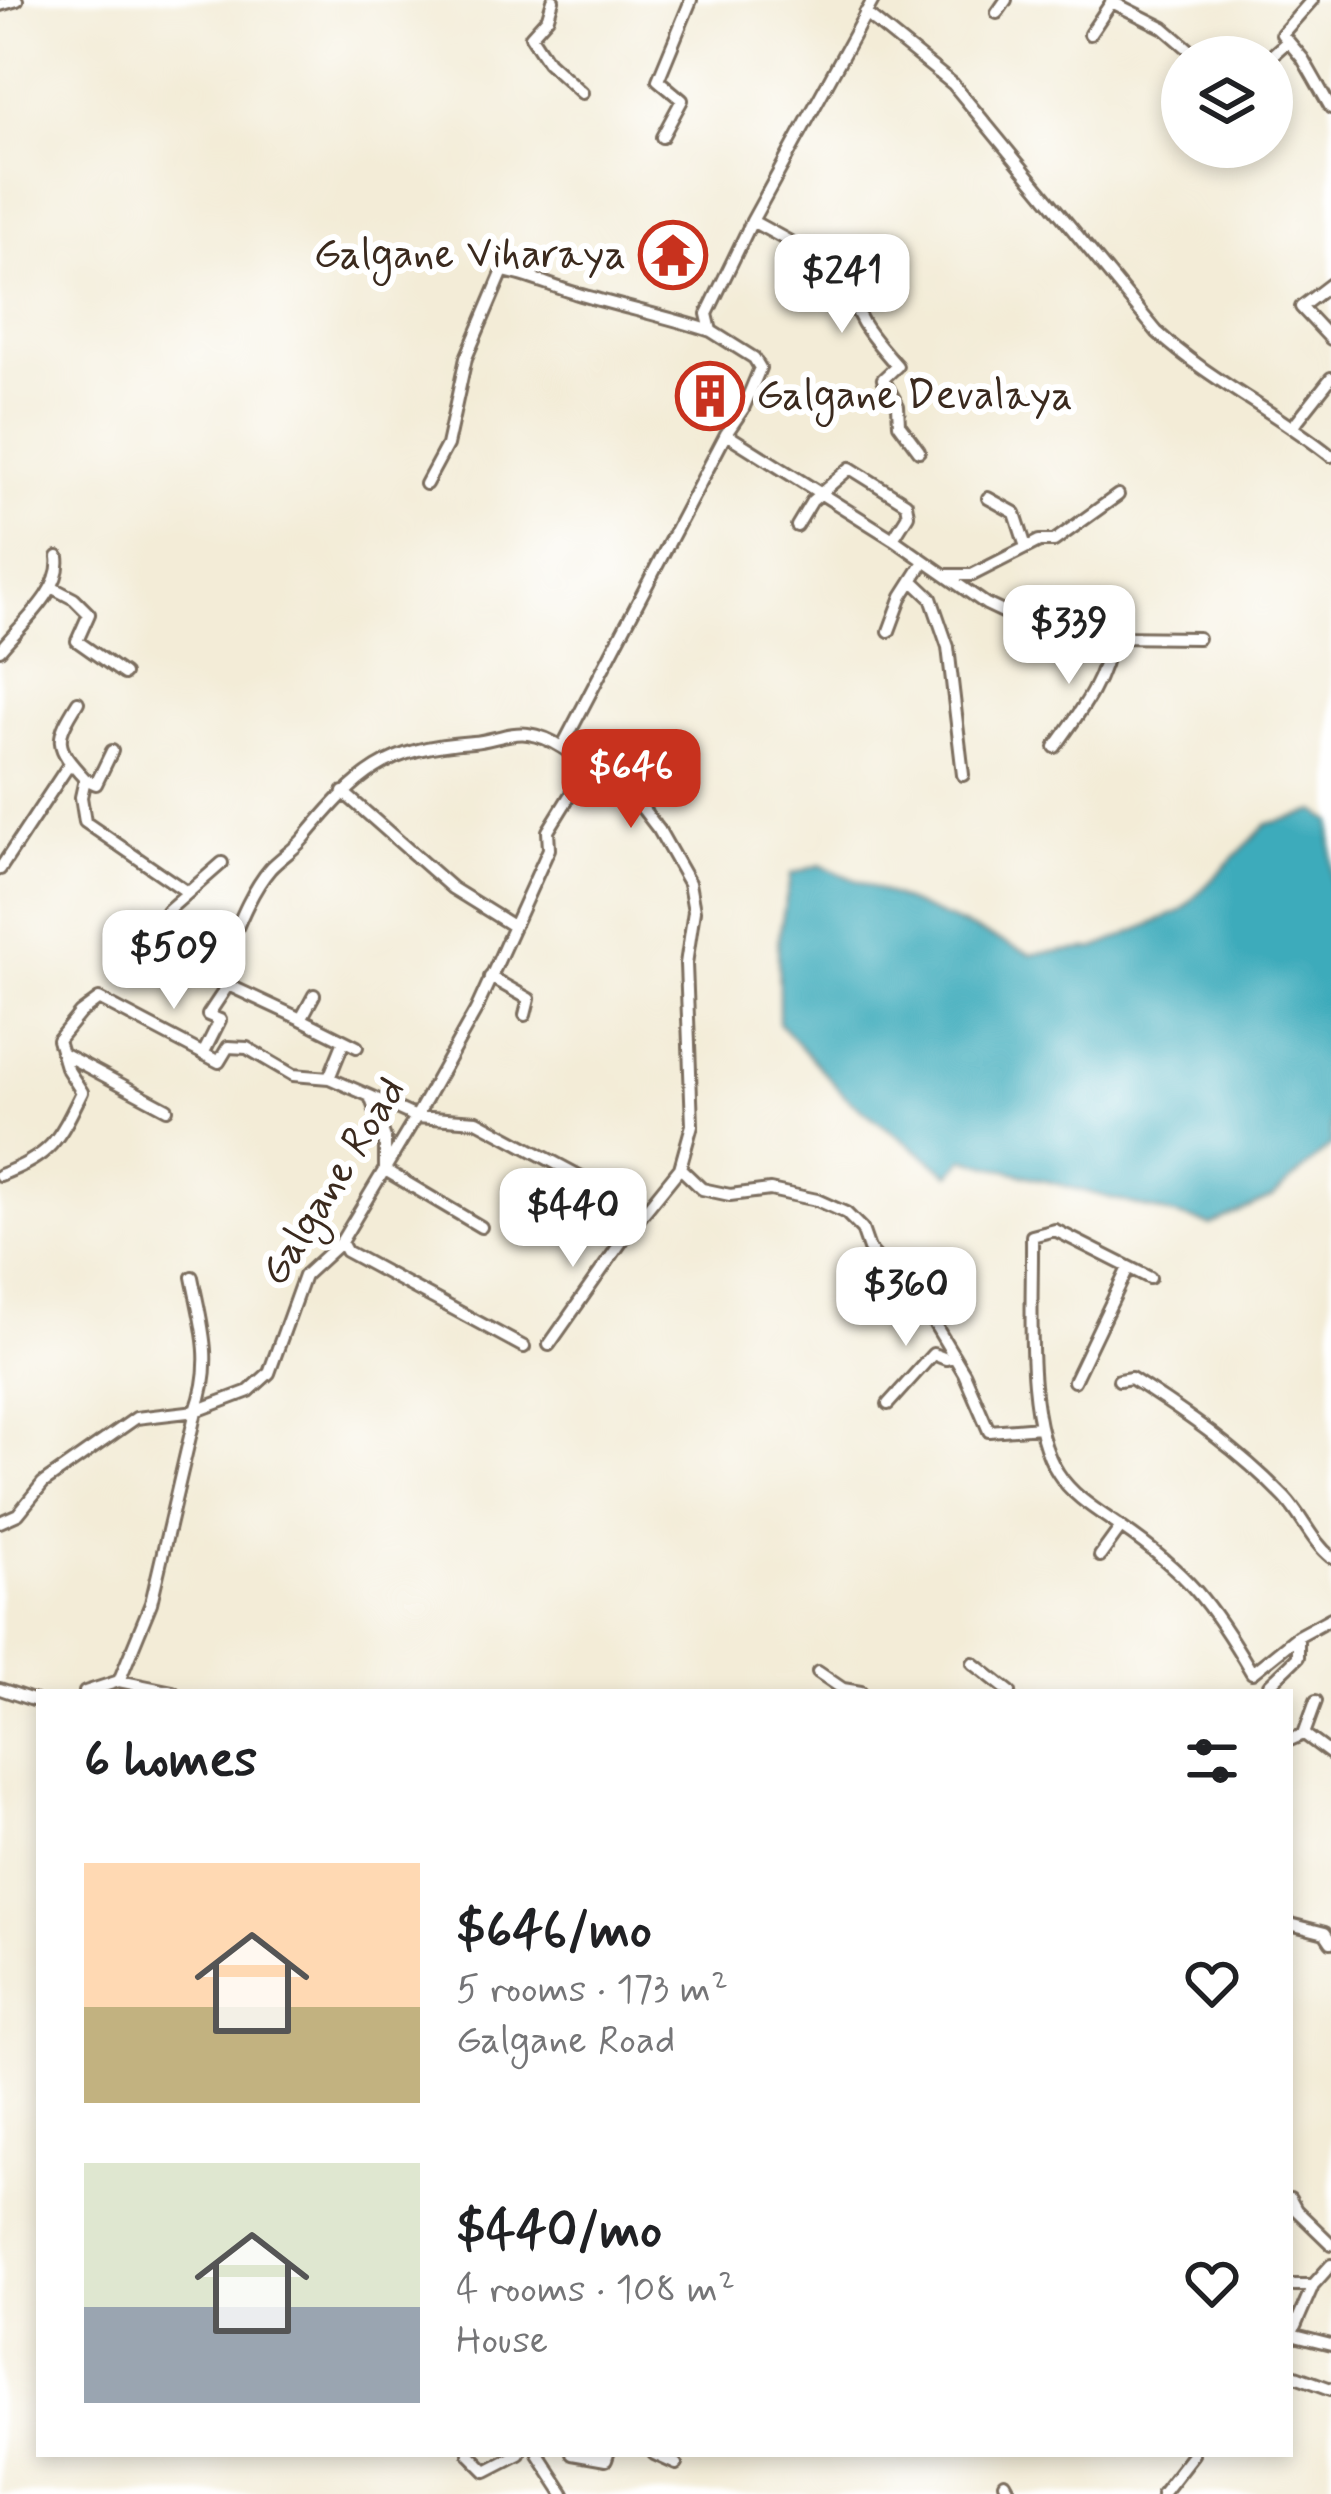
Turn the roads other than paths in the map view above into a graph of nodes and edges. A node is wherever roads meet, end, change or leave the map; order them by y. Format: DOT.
graph roads {
  1 [pos="16,0"];
  2 [pos="554,0"];
  3 [pos="691,0"];
  4 [pos="873,0"];
  5 [pos="1006,0"];
  6 [pos="1312,0"];
  7 [pos="1112,1"];
  8 [pos="0,5"];
  9 [pos="865,13"];
  10 [pos="998,13"];
  11 [pos="1090,34"];
  12 [pos="1173,36"];
  13 [pos="1284,36"];
  14 [pos="1293,48"];
  15 [pos="582,93"];
  16 [pos="1331,108"];
  17 [pos="662,137"];
  18 [pos="752,221"];
  19 [pos="1331,284"];
  20 [pos="711,331"];
  21 [pos="1331,339"];
  22 [pos="1331,378"];
  23 [pos="1293,426"];
  24 [pos="726,434"];
  25 [pos="919,451"];
  26 [pos="1331,456"];
  27 [pos="426,484"];
  28 [pos="821,494"];
  29 [pos="1118,495"];
  30 [pos="988,498"];
  31 [pos="796,526"];
  32 [pos="893,539"];
  33 [pos="1026,548"];
  34 [pos="58,557"];
  35 [pos="923,563"];
  36 [pos="943,575"];
  37 [pos="912,580"];
  38 [pos="51,587"];
  39 [pos="889,631"];
  40 [pos="1111,637"];
  41 [pos="1198,638"];
  42 [pos="0,650"];
  43 [pos="124,674"];
  44 [pos="78,702"];
  45 [pos="562,746"];
  46 [pos="1055,747"];
  47 [pos="112,752"];
  48 [pos="70,763"];
  49 [pos="587,766"];
  50 [pos="963,775"];
  51 [pos="85,778"];
  52 [pos="343,792"];
  53 [pos="675,860"];
  54 [pos="222,863"];
  55 [pos="0,869"];
  56 [pos="187,892"];
  57 [pos="513,926"];
  58 [pos="216,976"];
  59 [pos="490,977"];
  60 [pos="228,985"];
  61 [pos="314,995"];
  62 [pos="525,1015"];
  63 [pos="301,1018"];
  64 [pos="344,1041"];
  65 [pos="357,1047"];
  66 [pos="62,1053"];
  67 [pos="203,1054"];
  68 [pos="329,1078"];
  69 [pos="370,1096"];
  70 [pos="167,1108"];
  71 [pos="416,1117"];
  72 [pos="680,1168"];
  73 [pos="385,1170"];
  74 [pos="0,1175"];
  75 [pos="583,1180"];
  76 [pos="521,1221"];
  77 [pos="481,1227"];
  78 [pos="629,1231"];
  79 [pos="341,1242"];
  80 [pos="1128,1268"];
  81 [pos="192,1277"];
  82 [pos="1150,1278"];
  83 [pos="548,1345"];
  84 [pos="524,1347"];
  85 [pos="954,1356"];
  86 [pos="1119,1380"];
  87 [pos="1074,1381"];
  88 [pos="888,1404"];
  89 [pos="196,1411"];
  90 [pos="1040,1427"];
  91 [pos="0,1522"];
  92 [pos="1121,1527"];
  93 [pos="1100,1556"];
  94 [pos="1331,1557"];
  95 [pos="1331,1618"];
  96 [pos="1298,1636"];
  97 [pos="973,1663"];
  98 [pos="818,1672"];
  99 [pos="119,1681"];
  100 [pos="1269,1685"];
  101 [pos="0,1689"];
  102 [pos="95,1689"];
  103 [pos="158,1689"];
  104 [pos="844,1689"];
  105 [pos="1006,1689"];
  106 [pos="36,1701"];
  107 [pos="1316,1701"];
  108 [pos="1304,1734"];
  109 [pos="1293,1739"];
  110 [pos="1331,1754"];
  111 [pos="1293,1925"];
  112 [pos="1331,1942"];
  113 [pos="1293,2202"];
  114 [pos="1331,2244"];
  115 [pos="1331,2265"];
  116 [pos="1293,2285"];
  117 [pos="1313,2285"];
  118 [pos="1293,2332"];
  119 [pos="1293,2337"];
  120 [pos="1331,2345"];
  121 [pos="1293,2375"];
  122 [pos="1331,2389"];
  123 [pos="473,2457"];
  124 [pos="513,2457"];
  125 [pos="540,2457"];
  126 [pos="661,2457"];
  127 [pos="1191,2457"];
  128 [pos="676,2464"];
  129 [pos="564,2494"];
  130 [pos="1162,2494"];
  1 -- 8 [label="street"];
  2 -- 15 [label="street"];
  3 -- 17 [label="street"];
  4 -- 9 [label="street"];
  5 -- 10 [label="street"];
  6 -- 13 [label="street"];
  7 -- 11 [label="street"];
  7 -- 12 [label="street"];
  9 -- 18 [label="street"];
  9 -- 23 [label="street"];
  14 -- 16 [label="street"];
  18 -- 20 [label="street"];
  18 -- 25 [label="street"];
  19 -- 21 [label="street"];
  20 -- 24 [label="street"];
  20 -- 27 [label="street"];
  22 -- 23 [label="street"];
  23 -- 26 [label="street"];
  24 -- 28 [label="street"];
  24 -- 45 [label="street"];
  28 -- 31 [label="street"];
  28 -- 32 [label="street"];
  28 -- 32 [label="street"];
  29 -- 33 [label="street"];
  30 -- 33 [label="street"];
  32 -- 35 [label="street"];
  33 -- 36 [label="street"];
  34 -- 38 [label="street"];
  35 -- 36 [label="street"];
  35 -- 37 [label="street"];
  36 -- 40 [label="street"];
  37 -- 39 [label="street"];
  37 -- 50 [label="street"];
  38 -- 42 [label="street"];
  38 -- 43 [label="street"];
  40 -- 41 [label="street"];
  40 -- 46 [label="street"];
  44 -- 48 [label="street"];
  45 -- 49 [label="street"];
  45 -- 52 [label="street"];
  47 -- 51 [label="street"];
  48 -- 51 [label="street"];
  48 -- 55 [label="street"];
  49 -- 53 [label="street"];
  49 -- 57 [label="street, Galgane Road"];
  49 -- 72 [label="street"];
  51 -- 56 [label="street"];
  52 -- 57 [label="street"];
  52 -- 58 [label="street"];
  54 -- 56 [label="street"];
  56 -- 58 [label="street"];
  57 -- 59 [label="street, Galgane Road"];
  58 -- 60 [label="street"];
  59 -- 62 [label="street"];
  59 -- 71 [label="street, Galgane Road"];
  60 -- 63 [label="street"];
  60 -- 67 [label="street"];
  61 -- 63 [label="street"];
  63 -- 64 [label="street"];
  64 -- 65 [label="street"];
  64 -- 68 [label="street"];
  66 -- 67 [label="street"];
  66 -- 70 [label="street"];
  66 -- 74 [label="street"];
  67 -- 68 [label="street"];
  68 -- 69 [label="street"];
  69 -- 71 [label="street"];
  69 -- 73 [label="street"];
  71 -- 73 [label="street, Galgane Road"];
  71 -- 75 [label="street"];
  72 -- 78 [label="street"];
  72 -- 85 [label="street"];
  73 -- 77 [label="street"];
  73 -- 79 [label="street, Galgane Road"];
  75 -- 76 [label="street"];
  75 -- 78 [label="street"];
  78 -- 83 [label="street"];
  79 -- 84 [label="street"];
  79 -- 89 [label="street, Galgane Road"];
  80 -- 82 [label="street"];
  80 -- 87 [label="street"];
  80 -- 90 [label="street"];
  81 -- 89 [label="street"];
  85 -- 88 [label="street"];
  85 -- 90 [label="street"];
  86 -- 94 [label="street"];
  89 -- 91 [label="street, Galgane Road"];
  89 -- 99 [label="street"];
  90 -- 92 [label="street"];
  92 -- 93 [label="street"];
  92 -- 96 [label="street"];
  95 -- 96 [label="street"];
  96 -- 100 [label="street"];
  97 -- 105 [label="street"];
  98 -- 104 [label="street"];
  99 -- 102 [label="street"];
  99 -- 103 [label="street"];
  101 -- 106 [label="street"];
  107 -- 108 [label="street"];
  108 -- 109 [label="street"];
  108 -- 110 [label="street"];
  111 -- 112 [label="street"];
  113 -- 114 [label="street"];
  115 -- 117 [label="street"];
  116 -- 117 [label="street"];
  117 -- 118 [label="street"];
  119 -- 120 [label="street"];
  121 -- 122 [label="street"];
  123 -- 124 [label="street"];
  125 -- 129 [label="street"];
  126 -- 128 [label="street"];
  127 -- 130 [label="street"];
}
